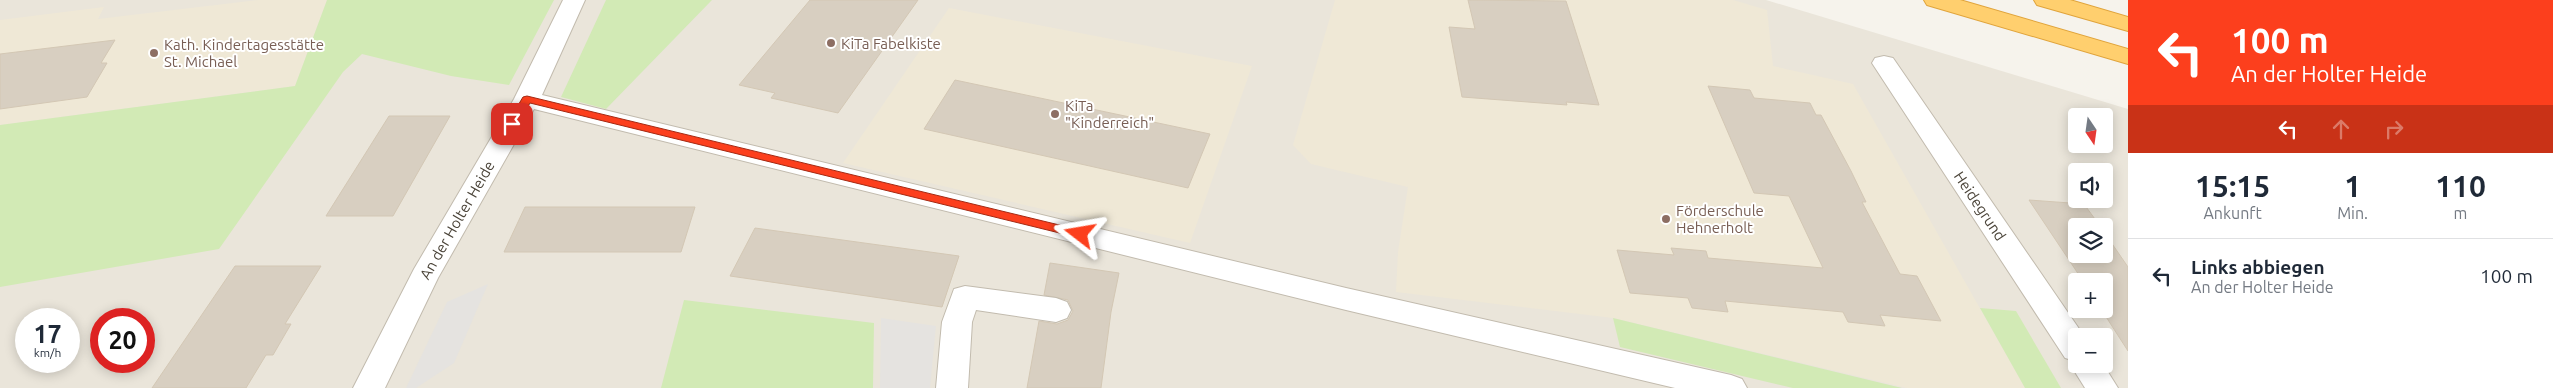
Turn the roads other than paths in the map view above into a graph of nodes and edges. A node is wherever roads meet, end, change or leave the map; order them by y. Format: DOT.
graph roads {
  1 [pos="574,0"];
  2 [pos="1935,0"];
  3 [pos="2045,0"];
  4 [pos="2128,24"];
  5 [pos="2128,56"];
  6 [pos="1884,63"];
  7 [pos="527,99"];
  8 [pos="1056,310"];
  9 [pos="2068,337"];
  10 [pos="2092,373"];
  11 [pos="1691,383"];
  12 [pos="369,388"];
  13 [pos="952,388"];
  14 [pos="1731,388"];
  15 [pos="2102,388"];
  1 -- 7 [label="street, An der Holter Heide"];
  2 -- 5 [label="highway"];
  3 -- 4 [label="highway"];
  6 -- 9 [label="street, Heidegrund"];
  7 -- 11 [label="street"];
  7 -- 12 [label="street, An der Holter Heide"];
  8 -- 13 [label="street"];
  10 -- 15 [label="street"];
  11 -- 14 [label="street"];
}
